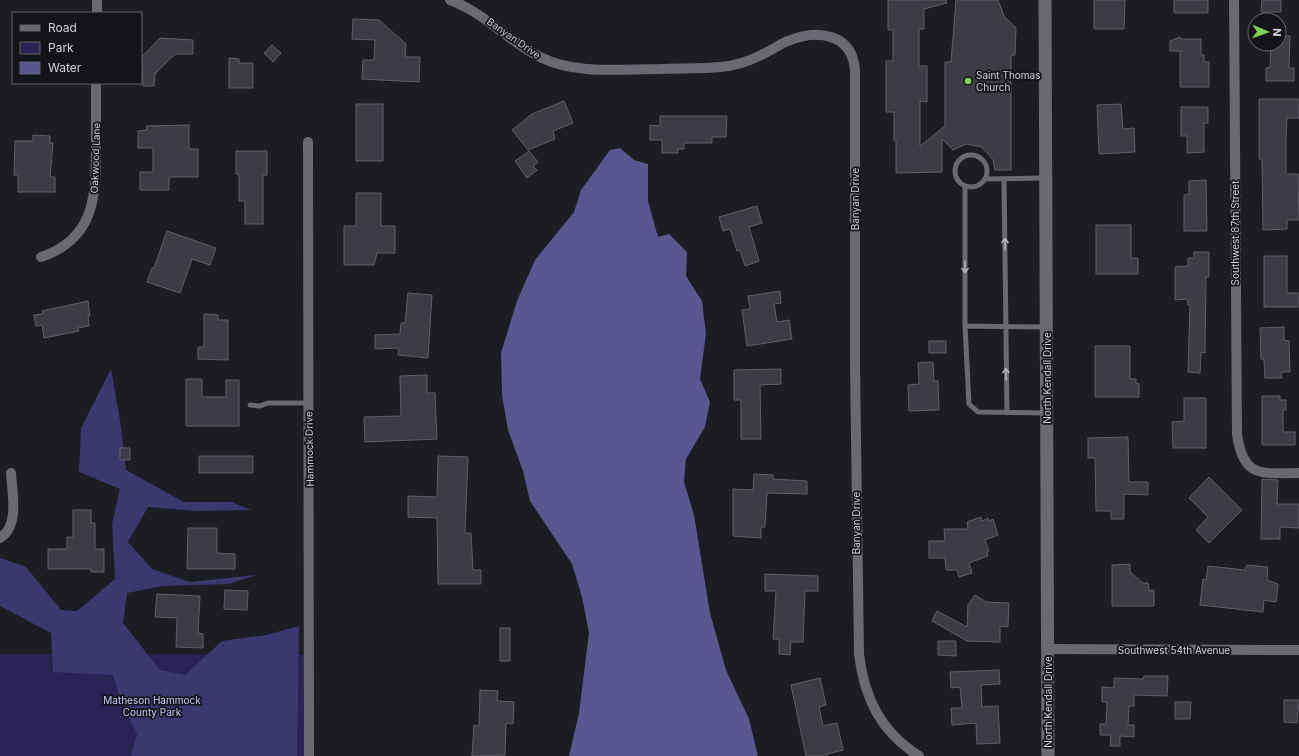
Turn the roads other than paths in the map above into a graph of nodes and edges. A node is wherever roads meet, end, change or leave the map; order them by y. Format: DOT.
graph roads {
  1 [pos="97,0"];
  2 [pos="450,0"];
  3 [pos="1045,0"];
  4 [pos="1234,0"];
  5 [pos="97,12"];
  6 [pos="96,84"];
  7 [pos="308,142"];
  8 [pos="1044,178"];
  9 [pos="985,179"];
  10 [pos="1004,179"];
  11 [pos="965,186"];
  12 [pos="41,257"];
  13 [pos="965,326"];
  14 [pos="1005,327"];
  15 [pos="1046,327"];
  16 [pos="308,403"];
  17 [pos="250,405"];
  18 [pos="1007,413"];
  19 [pos="1047,413"];
  20 [pos="11,473"];
  21 [pos="1299,473"];
  22 [pos="1,538"];
  23 [pos="1048,649"];
  24 [pos="1299,650"];
  25 [pos="309,756"];
  26 [pos="919,756"];
  27 [pos="1048,756"];
  1 -- 5 [label="street"];
  2 -- 26 [label="street, Banyan Drive"];
  3 -- 8 [label="street, North Kendall Drive"];
  4 -- 21 [label="street, Southwest 87th Street"];
  6 -- 12 [label="street, Oakwood Lane"];
  7 -- 16 [label="street, Hammock Drive"];
  8 -- 10 [label="lane"];
  8 -- 15 [label="street, North Kendall Drive"];
  9 -- 10 [label="lane"];
  9 -- 11 [label="lane"];
  9 -- 11 [label="lane"];
  14 -- 10 [label="lane, one-way"];
  11 -- 13 [label="lane, one-way"];
  13 -- 14 [label="lane"];
  13 -- 18 [label="lane"];
  14 -- 15 [label="lane"];
  18 -- 14 [label="lane, one-way"];
  15 -- 19 [label="street, North Kendall Drive"];
  16 -- 17 [label="lane"];
  16 -- 25 [label="street, Hammock Drive"];
  18 -- 19 [label="lane"];
  19 -- 23 [label="street, North Kendall Drive"];
  20 -- 22 [label="street"];
  23 -- 24 [label="street, Southwest 54th Avenue"];
  23 -- 27 [label="street, North Kendall Drive"];
}
